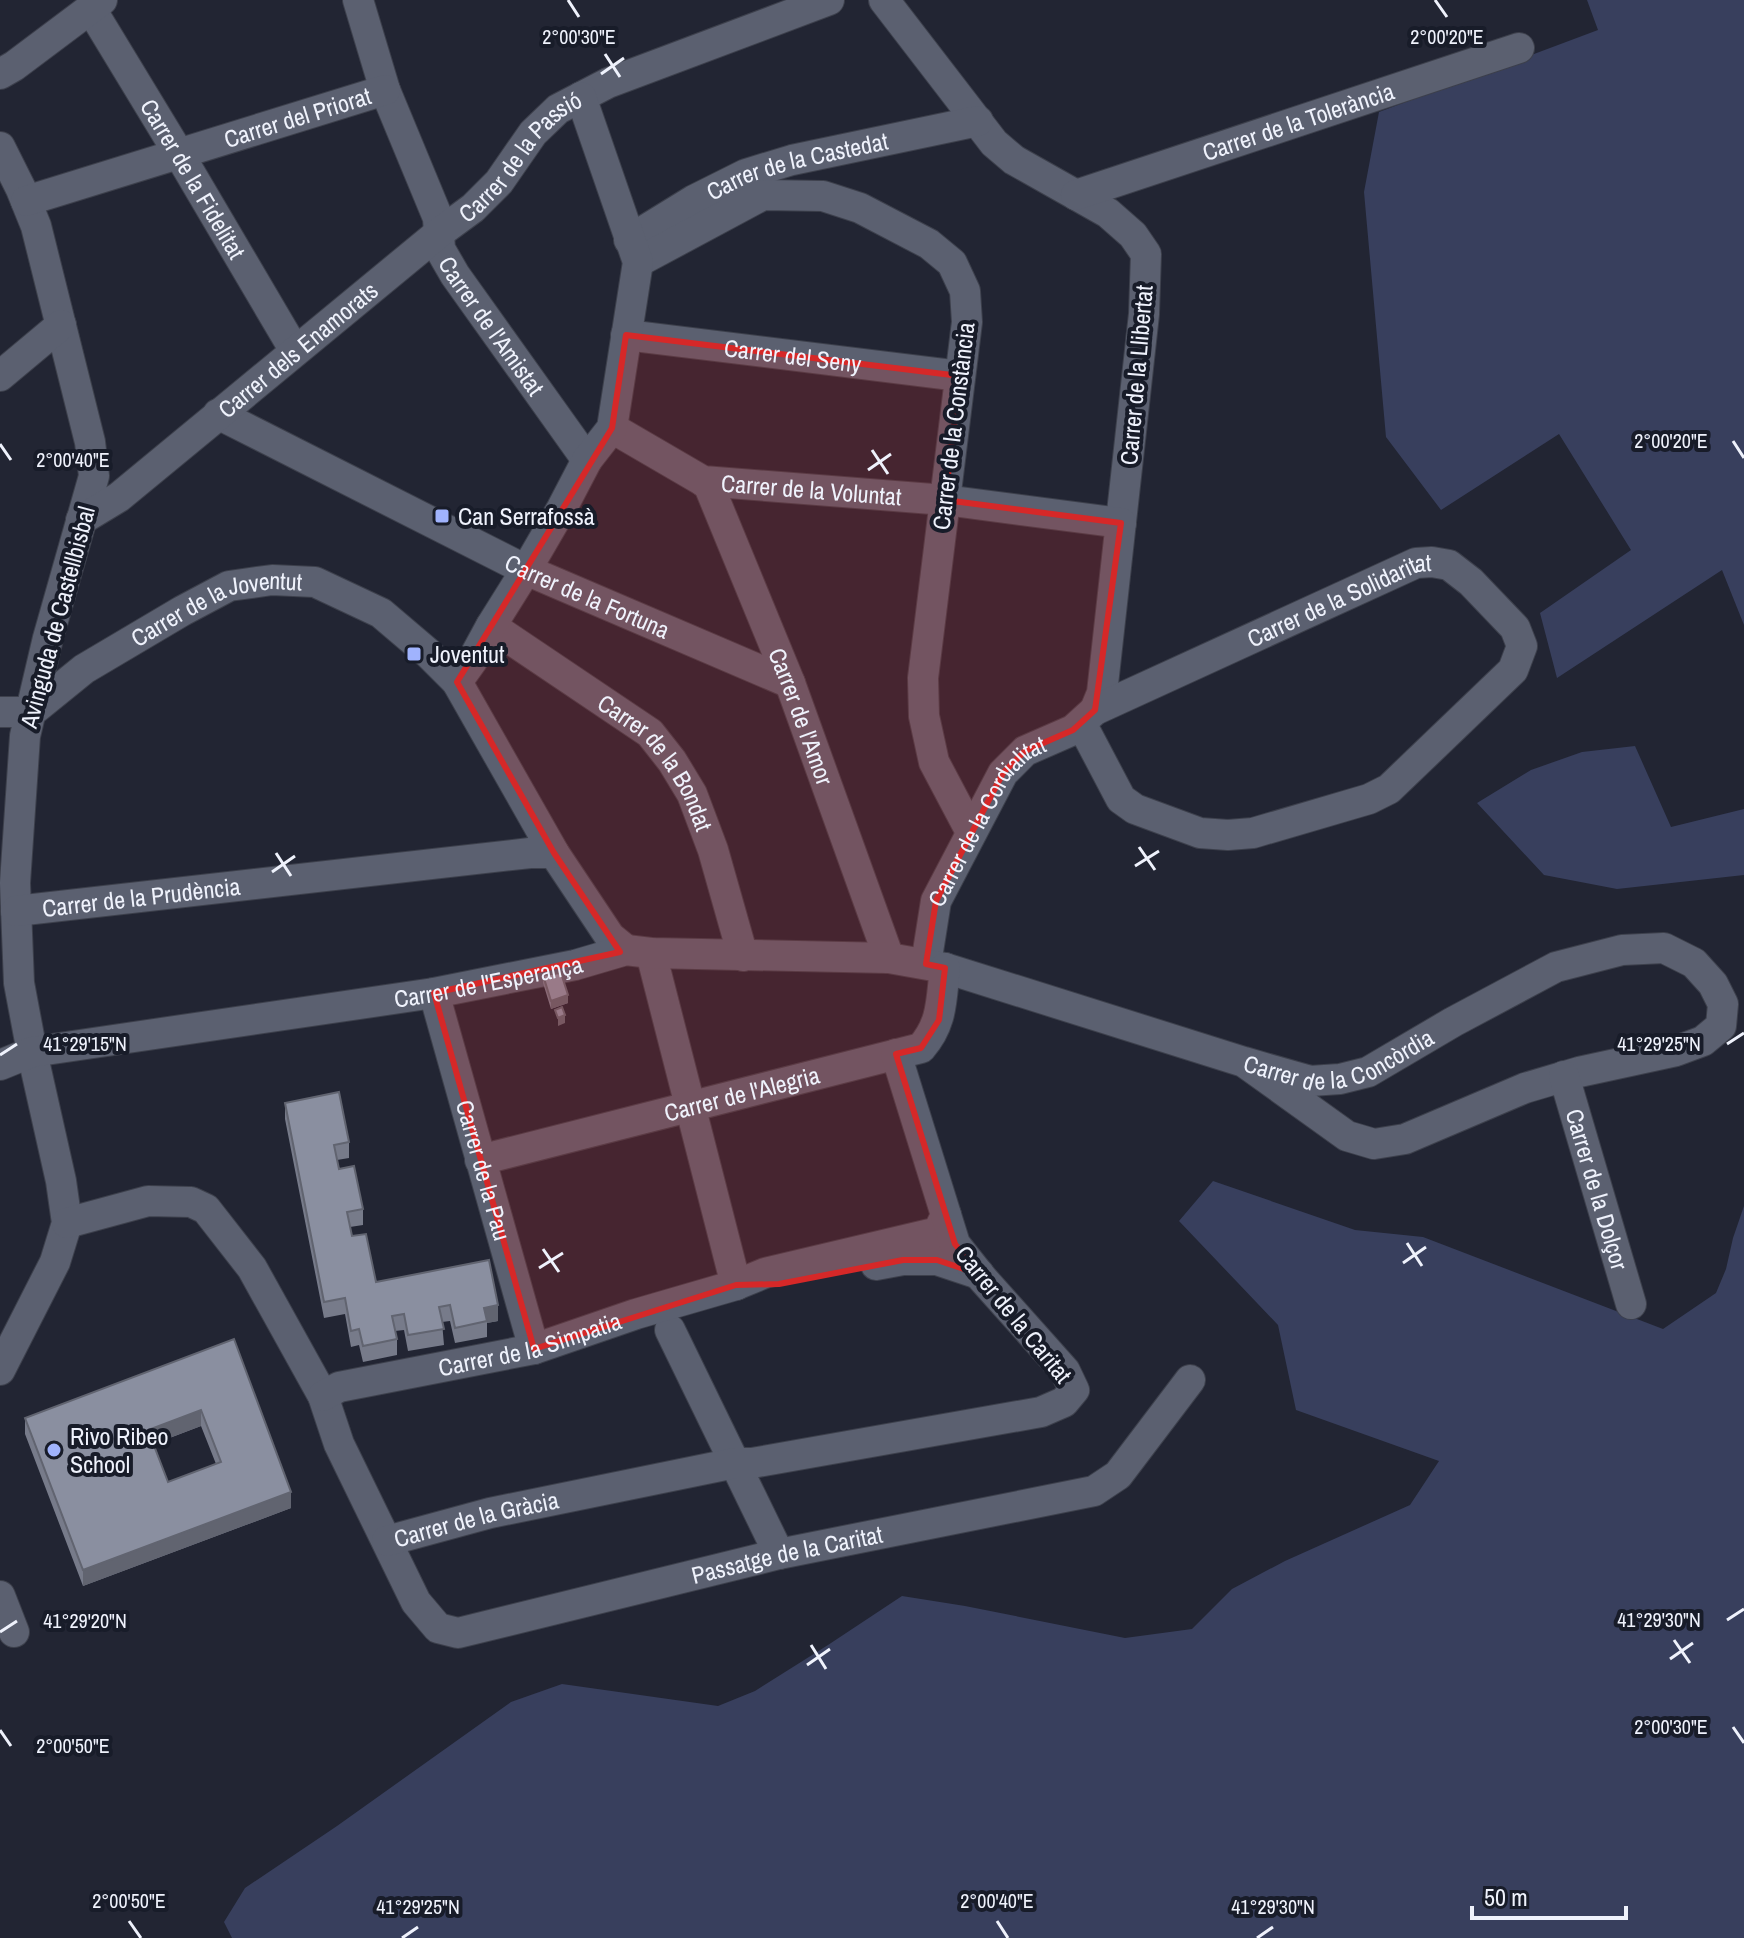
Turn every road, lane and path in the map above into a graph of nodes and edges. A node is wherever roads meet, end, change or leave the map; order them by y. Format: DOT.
graph roads {
  1 [pos="829,0"];
  2 [pos="884,0"];
  3 [pos="364,2"];
  4 [pos="96,4"];
  5 [pos="1519,48"];
  6 [pos="0,74"];
  7 [pos="385,90"];
  8 [pos="581,97"];
  9 [pos="978,121"];
  10 [pos="0,147"];
  11 [pos="179,154"];
  12 [pos="1076,195"];
  13 [pos="26,201"];
  14 [pos="439,233"];
  15 [pos="634,251"];
  16 [pos="61,325"];
  17 [pos="626,335"];
  18 [pos="295,351"];
  19 [pos="0,376"];
  20 [pos="960,376"];
  21 [pos="218,414"];
  22 [pos="612,428"];
  23 [pos="587,460"];
  24 [pos="93,463"];
  25 [pos="155,466"];
  26 [pos="703,481"];
  27 [pos="945,500"];
  28 [pos="81,520"];
  29 [pos="1121,523"];
  30 [pos="526,570"];
  31 [pos="491,626"];
  32 [pos="457,682"];
  33 [pos="790,683"];
  34 [pos="0,712"];
  35 [pos="31,712"];
  36 [pos="1088,717"];
  37 [pos="971,832"];
  38 [pos="554,853"];
  39 [pos="16,911"];
  40 [pos="639,952"];
  41 [pos="743,956"];
  42 [pos="889,958"];
  43 [pos="936,966"];
  44 [pos="434,993"];
  45 [pos="32,1052"];
  46 [pos="896,1054"];
  47 [pos="1244,1062"];
  48 [pos="0,1065"];
  49 [pos="1564,1076"];
  50 [pos="689,1106"];
  51 [pos="480,1160"];
  52 [pos="946,1215"];
  53 [pos="67,1223"];
  54 [pos="979,1274"];
  55 [pos="736,1285"];
  56 [pos="1631,1304"];
  57 [pos="670,1330"];
  58 [pos="534,1349"];
  59 [pos="0,1370"];
  60 [pos="1190,1380"];
  61 [pos="1074,1390"];
  62 [pos="323,1396"];
  63 [pos="735,1463"];
  64 [pos="387,1541"];
  65 [pos="779,1554"];
  66 [pos="0,1596"];
  67 [pos="14,1632"];
  1 -- 8 [label="street, Carrer de la Passió"];
  2 -- 9 [label="street, Carrer de la Llibertat"];
  3 -- 7 [label="street, Carrer de l'Amistat"];
  4 -- 6 [label="street"];
  4 -- 11 [label="street, Carrer de la Fidelitat"];
  5 -- 12 [label="street, Carrer de la Tolerància"];
  7 -- 11 [label="street, Carrer del Priorat"];
  7 -- 14 [label="street, Carrer de l'Amistat"];
  8 -- 14 [label="street, Carrer de la Passió"];
  8 -- 15 [label="street"];
  9 -- 12 [label="street, Carrer de la Llibertat"];
  9 -- 15 [label="street, Carrer de la Castedat"];
  10 -- 13 [label="street, Avinguda de Castellbisbal"];
  11 -- 13 [label="street, Carrer del Priorat"];
  11 -- 18 [label="street, Carrer de la Fidelitat"];
  12 -- 29 [label="street, Carrer de la Llibertat"];
  13 -- 16 [label="street, Avinguda de Castellbisbal"];
  14 -- 18 [label="street, Carrer dels Enamorats"];
  14 -- 23 [label="street, Carrer de l'Amistat"];
  15 -- 17 [label="street"];
  15 -- 20 [label="street, Carrer de la Constància"];
  16 -- 19 [label="street"];
  16 -- 24 [label="street, Avinguda de Castellbisbal"];
  17 -- 20 [label="street, Carrer del Seny"];
  17 -- 22 [label="street"];
  18 -- 21 [label="street, Carrer dels Enamorats"];
  20 -- 27 [label="street, Carrer de la Constància"];
  21 -- 25 [label="street, Carrer dels Enamorats"];
  21 -- 30 [label="street, Carrer de la Fortuna"];
  22 -- 23 [label="street"];
  22 -- 26 [label="street, Carrer de la Voluntat"];
  23 -- 30 [label="street"];
  24 -- 25 [label="street"];
  24 -- 28 [label="street, Avinguda de Castellbisbal"];
  25 -- 28 [label="street, Carrer dels Enamorats"];
  26 -- 27 [label="street, Carrer de la Voluntat"];
  26 -- 33 [label="street, Carrer de l'Amor"];
  27 -- 29 [label="street, Carrer de la Voluntat"];
  27 -- 37 [label="street, Carrer de la Constància"];
  28 -- 35 [label="street, Avinguda de Castellbisbal"];
  29 -- 36 [label="street, Carrer de la Llibertat"];
  30 -- 31 [label="street"];
  30 -- 33 [label="street, Carrer de la Fortuna"];
  31 -- 32 [label="street"];
  31 -- 41 [label="street, Carrer de la Bondat"];
  32 -- 35 [label="street, Carrer de la Joventut"];
  32 -- 38 [label="street, Carrer de la Joventut"];
  33 -- 42 [label="street, Carrer de l'Amor"];
  34 -- 35 [label="street"];
  35 -- 39 [label="street, Avinguda de Castellbisbal"];
  36 -- 36 [label="street, Carrer de la Solidaritat"];
  36 -- 37 [label="street, Carrer de la Cordialitat"];
  37 -- 43 [label="street, Carrer de la Cordialitat"];
  38 -- 39 [label="street, Carrer de la Prudència"];
  38 -- 40 [label="street, Carrer de la Joventut"];
  39 -- 45 [label="street, Avinguda de Castellbisbal"];
  40 -- 41 [label="street, Carrer de l'Esperança"];
  40 -- 44 [label="street, Carrer de l'Esperança"];
  40 -- 50 [label="street"];
  41 -- 42 [label="street, Carrer de l'Esperança"];
  42 -- 43 [label="street, Carrer de l'Esperança"];
  43 -- 46 [label="street, Carrer de l'Alegria"];
  43 -- 47 [label="street, Carrer de la Concòrdia"];
  44 -- 45 [label="street, Carrer de l'Esperança"];
  44 -- 51 [label="street, Carrer de la Pau"];
  45 -- 48 [label="street, Carrer de l'Esperança"];
  45 -- 53 [label="street, Avinguda de Castellbisbal"];
  46 -- 50 [label="street, Carrer de l'Alegria"];
  46 -- 52 [label="street, Carrer de la Caritat"];
  47 -- 49 [label="street"];
  47 -- 49 [label="street, Carrer de la Concòrdia"];
  49 -- 56 [label="street, Carrer de la Dolçor"];
  50 -- 51 [label="street, Carrer de l'Alegria"];
  50 -- 55 [label="street"];
  51 -- 58 [label="street, Carrer de la Pau"];
  52 -- 54 [label="street, Carrer de la Caritat"];
  52 -- 55 [label="street, Carrer de la Simpatia"];
  53 -- 59 [label="street, Avinguda de Castellbisbal"];
  53 -- 62 [label="street, Carrer de la Gràcia"];
  54 -- 55 [label="street, Carrer de la Simpatia"];
  54 -- 61 [label="street, Carrer de la Caritat"];
  55 -- 58 [label="street, Carrer de la Simpatia"];
  57 -- 63 [label="street"];
  58 -- 62 [label="street, Carrer de la Simpatia"];
  60 -- 65 [label="street, Passatge de la Caritat"];
  61 -- 63 [label="street, Carrer de la Gràcia"];
  62 -- 64 [label="street, Carrer de la Gràcia"];
  63 -- 64 [label="street, Carrer de la Gràcia"];
  63 -- 65 [label="street"];
  64 -- 65 [label="street, Passatge de la Caritat"];
  66 -- 67 [label="street"];
}
